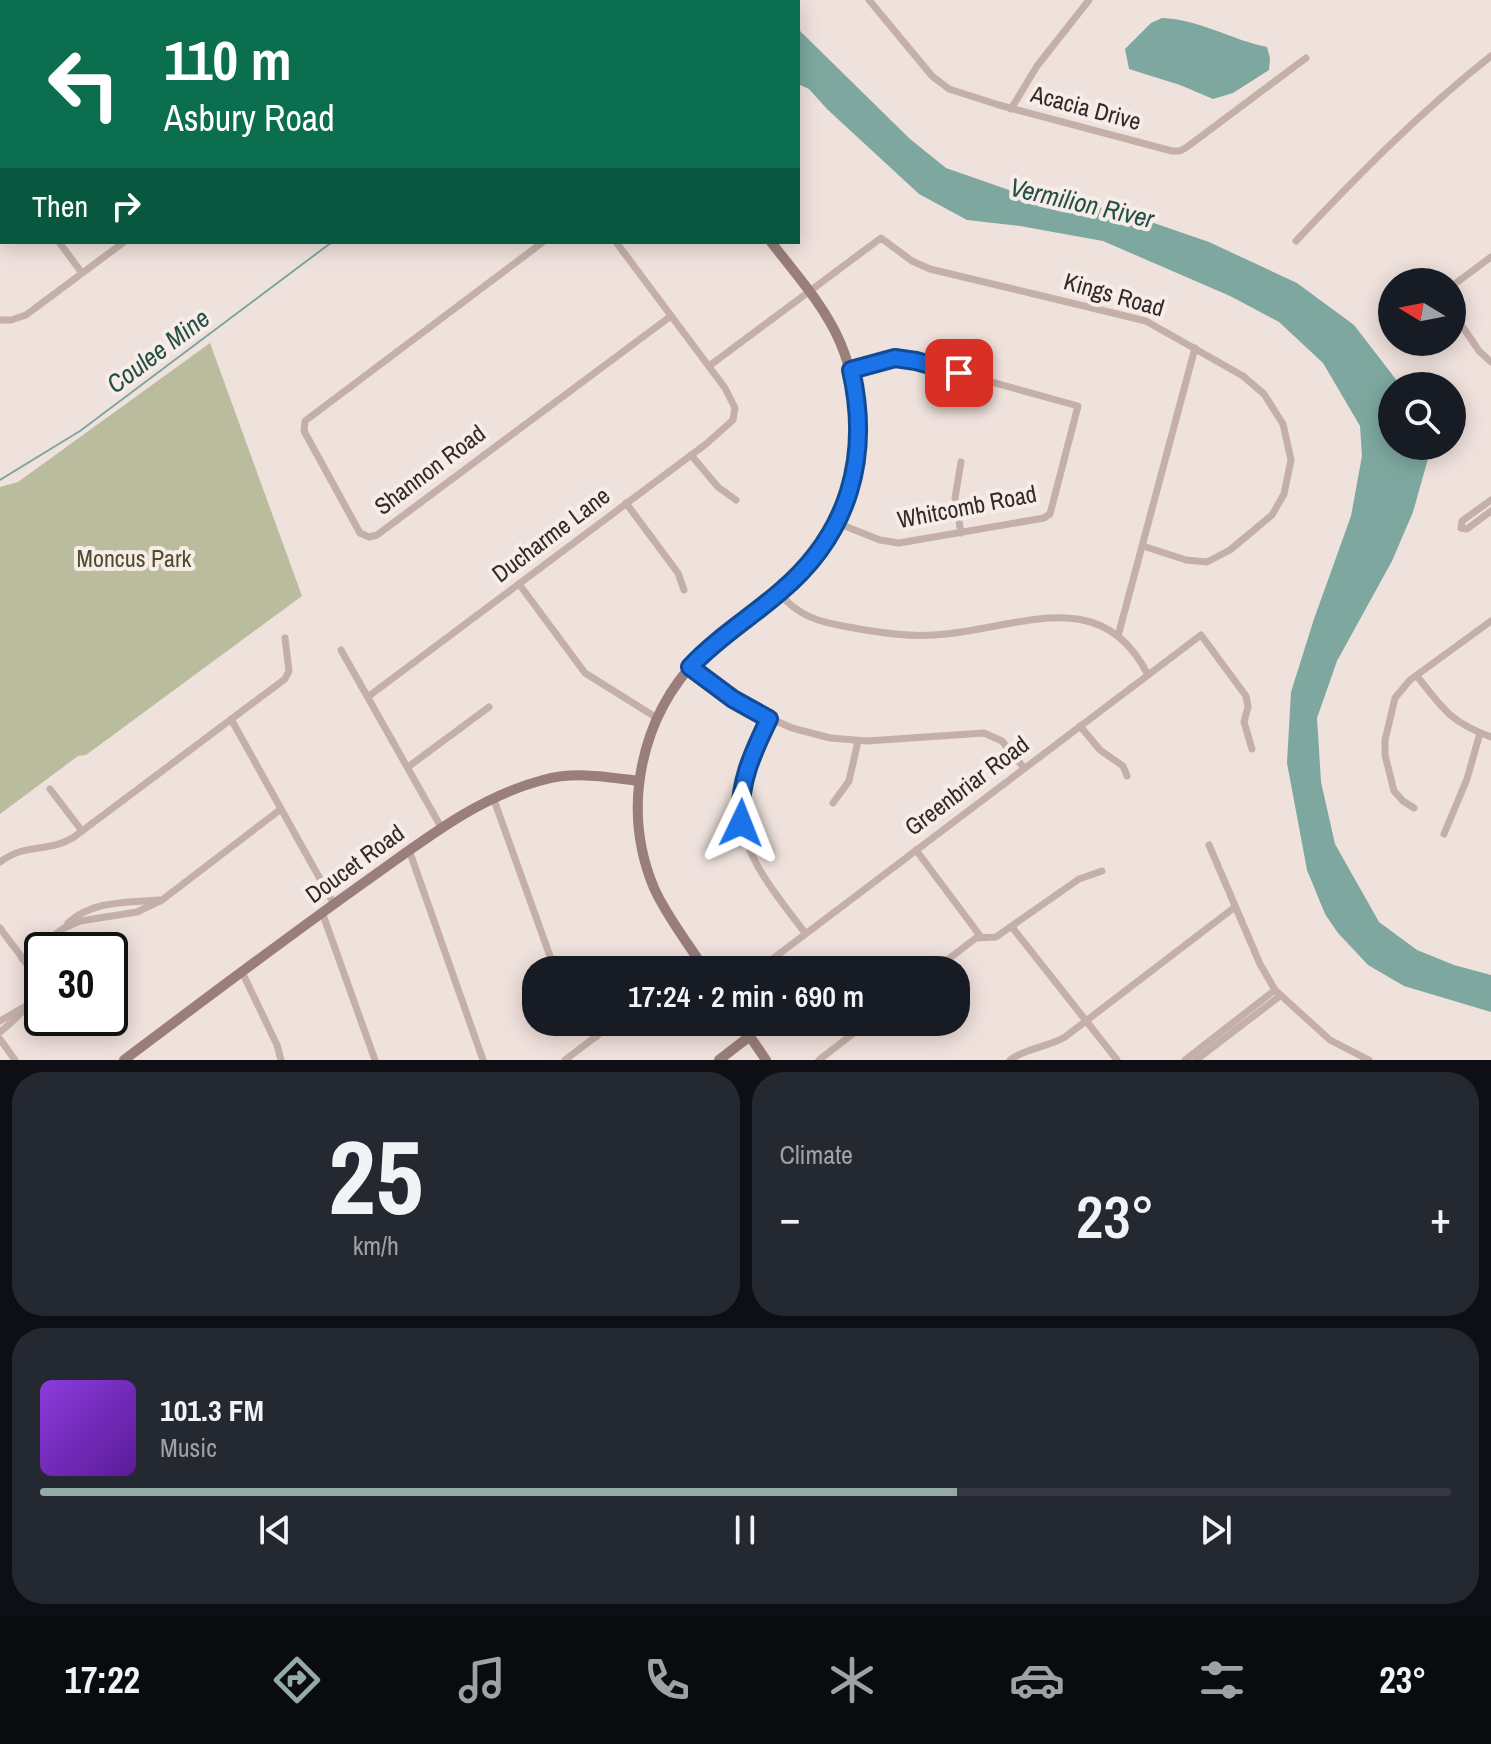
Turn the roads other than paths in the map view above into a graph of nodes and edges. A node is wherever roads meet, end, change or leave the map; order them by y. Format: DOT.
graph roads {
  1 [pos="869,0"];
  2 [pos="1089,0"];
  3 [pos="1491,56"];
  4 [pos="1306,58"];
  5 [pos="1011,109"];
  6 [pos="1296,241"];
  7 [pos="60,244"];
  8 [pos="121,244"];
  9 [pos="540,244"];
  10 [pos="620,244"];
  11 [pos="772,244"];
  12 [pos="1491,257"];
  13 [pos="82,273"];
  14 [pos="1466,276"];
  15 [pos="808,292"];
  16 [pos="671,316"];
  17 [pos="0,320"];
  18 [pos="1466,332"];
  19 [pos="1195,348"];
  20 [pos="1491,362"];
  21 [pos="709,366"];
  22 [pos="851,370"];
  23 [pos="691,455"];
  24 [pos="961,462"];
  25 [pos="736,500"];
  26 [pos="1491,500"];
  27 [pos="626,503"];
  28 [pos="1491,511"];
  29 [pos="837,523"];
  30 [pos="961,533"];
  31 [pos="1143,546"];
  32 [pos="519,584"];
  33 [pos="684,590"];
  34 [pos="779,593"];
  35 [pos="1491,621"];
  36 [pos="1118,636"];
  37 [pos="285,638"];
  38 [pos="341,650"];
  39 [pos="690,667"];
  40 [pos="1148,675"];
  41 [pos="1417,676"];
  42 [pos="369,696"];
  43 [pos="489,707"];
  44 [pos="657,718"];
  45 [pos="231,719"];
  46 [pos="769,719"];
  47 [pos="1080,726"];
  48 [pos="1480,733"];
  49 [pos="1491,737"];
  50 [pos="858,741"];
  51 [pos="1252,749"];
  52 [pos="408,767"];
  53 [pos="1024,768"];
  54 [pos="1127,776"];
  55 [pos="639,781"];
  56 [pos="50,789"];
  57 [pos="494,800"];
  58 [pos="833,803"];
  59 [pos="1414,808"];
  60 [pos="281,809"];
  61 [pos="441,827"];
  62 [pos="82,831"];
  63 [pos="1444,834"];
  64 [pos="1209,845"];
  65 [pos="409,850"];
  66 [pos="916,850"];
  67 [pos="0,862"];
  68 [pos="1102,871"];
  69 [pos="334,904"];
  70 [pos="1235,907"];
  71 [pos="322,912"];
  72 [pos="1012,927"];
  73 [pos="0,928"];
  74 [pos="805,933"];
  75 [pos="981,937"];
  76 [pos="550,956"];
  77 [pos="696,956"];
  78 [pos="776,956"];
  79 [pos="952,956"];
  80 [pos="22,959"];
  81 [pos="24,962"];
  82 [pos="242,972"];
  83 [pos="1278,993"];
  84 [pos="24,1008"];
  85 [pos="24,1011"];
  86 [pos="0,1021"];
  87 [pos="1086,1021"];
  88 [pos="0,1032"];
  89 [pos="750,1036"];
  90 [pos="850,1036"];
  91 [pos="596,1037"];
  92 [pos="0,1039"];
  93 [pos="1353,1054"];
  94 [pos="15,1060"];
  95 [pos="124,1060"];
  96 [pos="281,1060"];
  97 [pos="375,1060"];
  98 [pos="483,1060"];
  99 [pos="565,1060"];
  100 [pos="719,1060"];
  101 [pos="766,1060"];
  102 [pos="819,1060"];
  103 [pos="1010,1060"];
  104 [pos="1117,1060"];
  105 [pos="1185,1060"];
  106 [pos="1196,1060"];
  107 [pos="1346,1060"];
  108 [pos="1369,1060"];
  1 -- 5 [label="street, Acacia Drive"];
  2 -- 5 [label="street"];
  3 -- 6 [label="street"];
  4 -- 5 [label="street, Acacia Drive"];
  7 -- 13 [label="street"];
  8 -- 13 [label="street"];
  9 -- 16 [label="street, Shannon Road"];
  10 -- 16 [label="street"];
  11 -- 15 [label="street"];
  12 -- 14 [label="street"];
  13 -- 17 [label="street"];
  15 -- 19 [label="street, Kings Road"];
  15 -- 21 [label="street, Kings Road"];
  15 -- 22 [label="street"];
  16 -- 21 [label="street"];
  18 -- 20 [label="street"];
  19 -- 31 [label="street"];
  19 -- 31 [label="street, Kings Road"];
  21 -- 23 [label="street, Ducharme Lane"];
  22 -- 29 [label="street"];
  22 -- 30 [label="street, Whitcomb Road"];
  23 -- 25 [label="street"];
  23 -- 27 [label="street, Ducharme Lane"];
  24 -- 30 [label="street"];
  26 -- 28 [label="street"];
  27 -- 32 [label="street, Ducharme Lane"];
  27 -- 33 [label="street"];
  29 -- 30 [label="street, Whitcomb Road"];
  29 -- 34 [label="street"];
  31 -- 36 [label="street"];
  32 -- 42 [label="street, Ducharme Lane"];
  32 -- 44 [label="street"];
  34 -- 36 [label="street"];
  34 -- 39 [label="street"];
  35 -- 41 [label="street"];
  36 -- 40 [label="street"];
  37 -- 45 [label="street"];
  38 -- 42 [label="street"];
  39 -- 44 [label="street"];
  39 -- 46 [label="street"];
  40 -- 47 [label="street, Greenbriar Road"];
  40 -- 51 [label="street, Greenbriar Road"];
  41 -- 48 [label="street"];
  41 -- 59 [label="street"];
  42 -- 52 [label="street"];
  43 -- 52 [label="street"];
  44 -- 55 [label="street"];
  45 -- 60 [label="street"];
  45 -- 62 [label="street"];
  46 -- 50 [label="street"];
  46 -- 74 [label="street"];
  47 -- 53 [label="street, Greenbriar Road"];
  47 -- 54 [label="street"];
  48 -- 49 [label="street"];
  48 -- 63 [label="street"];
  50 -- 53 [label="street"];
  50 -- 58 [label="street"];
  52 -- 61 [label="street"];
  53 -- 66 [label="street, Greenbriar Road"];
  55 -- 57 [label="street, Doucet Road"];
  55 -- 77 [label="street"];
  56 -- 62 [label="street"];
  57 -- 61 [label="street, Doucet Road"];
  57 -- 76 [label="street"];
  60 -- 69 [label="street"];
  60 -- 80 [label="street"];
  61 -- 65 [label="street, Doucet Road"];
  62 -- 67 [label="street"];
  64 -- 70 [label="street"];
  65 -- 69 [label="street, Doucet Road"];
  65 -- 98 [label="street"];
  66 -- 74 [label="street, Greenbriar Road"];
  66 -- 75 [label="street"];
  68 -- 72 [label="street"];
  69 -- 71 [label="street, Doucet Road"];
  70 -- 83 [label="street"];
  70 -- 87 [label="street"];
  71 -- 82 [label="street, Doucet Road"];
  71 -- 97 [label="street"];
  72 -- 75 [label="street"];
  72 -- 87 [label="street"];
  73 -- 80 [label="street"];
  74 -- 78 [label="street, Greenbriar Road"];
  75 -- 79 [label="street"];
  80 -- 81 [label="street"];
  82 -- 95 [label="street, Doucet Road"];
  82 -- 96 [label="street"];
  83 -- 93 [label="street"];
  83 -- 105 [label="street"];
  83 -- 106 [label="street"];
  84 -- 86 [label="street"];
  85 -- 88 [label="street"];
  87 -- 103 [label="street"];
  87 -- 104 [label="street"];
  89 -- 100 [label="street"];
  89 -- 101 [label="street"];
  90 -- 102 [label="street"];
  91 -- 99 [label="street"];
  92 -- 94 [label="street"];
  93 -- 107 [label="street"];
  93 -- 108 [label="street"];
}
